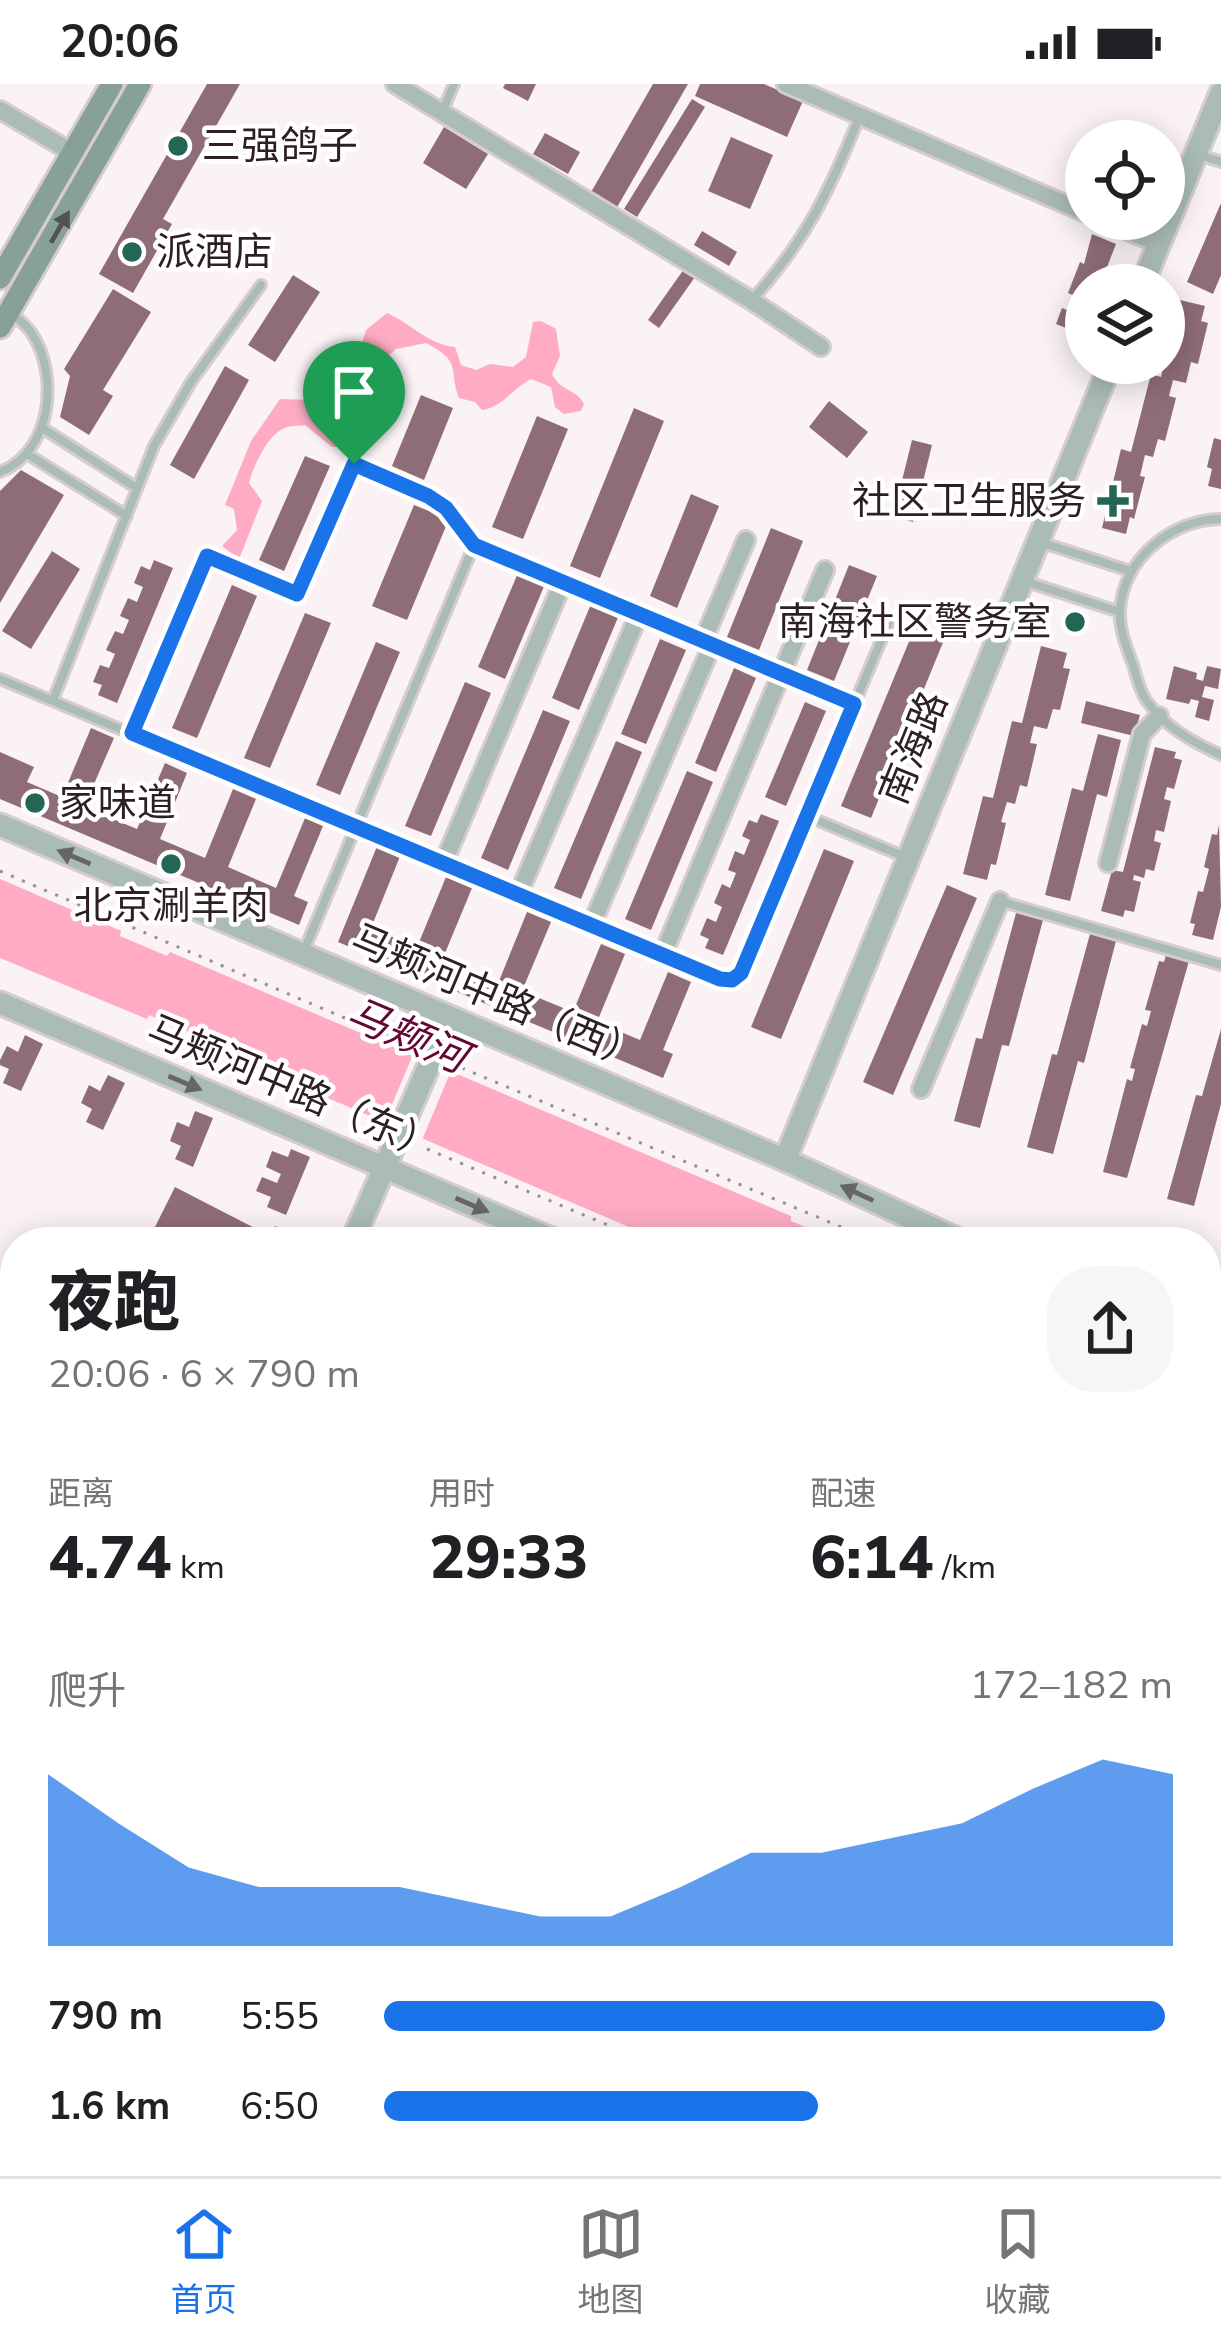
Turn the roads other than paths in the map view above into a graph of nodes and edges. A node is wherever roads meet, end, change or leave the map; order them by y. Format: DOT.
graph roads {
  1 [pos="112,84"];
  2 [pos="140,84"];
  3 [pos="395,84"];
  4 [pos="454,84"];
  5 [pos="786,84"];
  6 [pos="1221,93"];
  7 [pos="0,110"];
  8 [pos="442,112"];
  9 [pos="860,117"];
  10 [pos="73,153"];
  11 [pos="1196,154"];
  12 [pos="1221,162"];
  13 [pos="1065,204"];
  14 [pos="1150,240"];
  15 [pos="1159,244"];
  16 [pos="1151,264"];
  17 [pos="0,278"];
  18 [pos="261,284"];
  19 [pos="752,301"];
  20 [pos="5,319"];
  21 [pos="821,347"];
  22 [pos="1102,384"];
  23 [pos="44,429"];
  24 [pos="27,454"];
  25 [pos="0,472"];
  26 [pos="135,487"];
  27 [pos="127,516"];
  28 [pos="1221,519"];
  29 [pos="746,540"];
  30 [pos="1038,542"];
  31 [pos="474,545"];
  32 [pos="825,570"];
  33 [pos="1130,571"];
  34 [pos="1022,580"];
  35 [pos="563,582"];
  36 [pos="1120,612"];
  37 [pos="639,614"];
  38 [pos="891,617"];
  39 [pos="707,643"];
  40 [pos="781,674"];
  41 [pos="0,679"];
  42 [pos="53,700"];
  43 [pos="854,704"];
  44 [pos="1159,716"];
  45 [pos="132,733"];
  46 [pos="1221,755"];
  47 [pos="806,816"];
  48 [pos="0,825"];
  49 [pos="357,826"];
  50 [pos="908,859"];
  51 [pos="444,862"];
  52 [pos="1108,863"];
  53 [pos="519,893"];
  54 [pos="1000,902"];
  55 [pos="592,924"];
  56 [pos="663,954"];
  57 [pos="302,955"];
  58 [pos="1221,965"];
  59 [pos="0,1003"];
  60 [pos="450,1017"];
  61 [pos="921,1088"];
  62 [pos="785,1160"];
  63 [pos="386,1168"];
  64 [pos="359,1227"];
  65 [pos="523,1227"];
  66 [pos="930,1227"];
  1 -- 10 [label="main road"];
  20 -- 2 [label="main road, one-way"];
  3 -- 8 [label="street"];
  4 -- 8 [label="lane"];
  5 -- 9 [label="street"];
  6 -- 11 [label="street"];
  7 -- 10 [label="street"];
  8 -- 19 [label="street"];
  9 -- 13 [label="street"];
  9 -- 19 [label="lane"];
  10 -- 17 [label="main road"];
  11 -- 12 [label="lane"];
  11 -- 15 [label="street"];
  14 -- 15 [label="street"];
  15 -- 16 [label="street"];
  18 -- 26 [label="lane"];
  19 -- 21 [label="street"];
  20 -- 23 [label="lane"];
  22 -- 30 [label="street, 南海路"];
  23 -- 24 [label="lane"];
  23 -- 26 [label="lane"];
  24 -- 25 [label="lane"];
  24 -- 27 [label="lane"];
  26 -- 27 [label="lane"];
  27 -- 42 [label="lane"];
  28 -- 33 [label="lane"];
  29 -- 39 [label="street"];
  30 -- 33 [label="lane"];
  30 -- 34 [label="street, 南海路"];
  31 -- 35 [label="lane"];
  31 -- 45 [label="lane"];
  31 -- 49 [label="lane"];
  32 -- 40 [label="street"];
  33 -- 36 [label="lane"];
  34 -- 36 [label="lane"];
  34 -- 50 [label="street, 南海路"];
  35 -- 37 [label="lane"];
  35 -- 51 [label="street"];
  36 -- 44 [label="lane"];
  37 -- 39 [label="lane"];
  37 -- 53 [label="street"];
  38 -- 43 [label="lane"];
  39 -- 40 [label="lane"];
  39 -- 55 [label="street"];
  40 -- 43 [label="lane"];
  40 -- 56 [label="street"];
  41 -- 42 [label="lane"];
  42 -- 45 [label="lane"];
  43 -- 47 [label="lane"];
  44 -- 46 [label="lane"];
  44 -- 52 [label="street"];
  45 -- 49 [label="lane"];
  47 -- 50 [label="lane"];
  47 -- 56 [label="lane"];
  57 -- 48 [label="street, 马颊河中路（西）, one-way"];
  49 -- 51 [label="lane"];
  49 -- 57 [label="lane"];
  50 -- 62 [label="street, 南海路"];
  51 -- 53 [label="lane"];
  53 -- 55 [label="lane"];
  54 -- 58 [label="lane"];
  54 -- 61 [label="street"];
  55 -- 56 [label="lane"];
  57 -- 60 [label="street, 马颊河中路（西）"];
  59 -- 63 [label="street, 马颊河中路（东）, one-way"];
  60 -- 62 [label="street, 马颊河中路（西）"];
  60 -- 63 [label="street"];
  66 -- 62 [label="street, 马颊河中路（西）, one-way"];
  63 -- 64 [label="street"];
  63 -- 65 [label="street, 马颊河中路（东）, one-way"];
}
